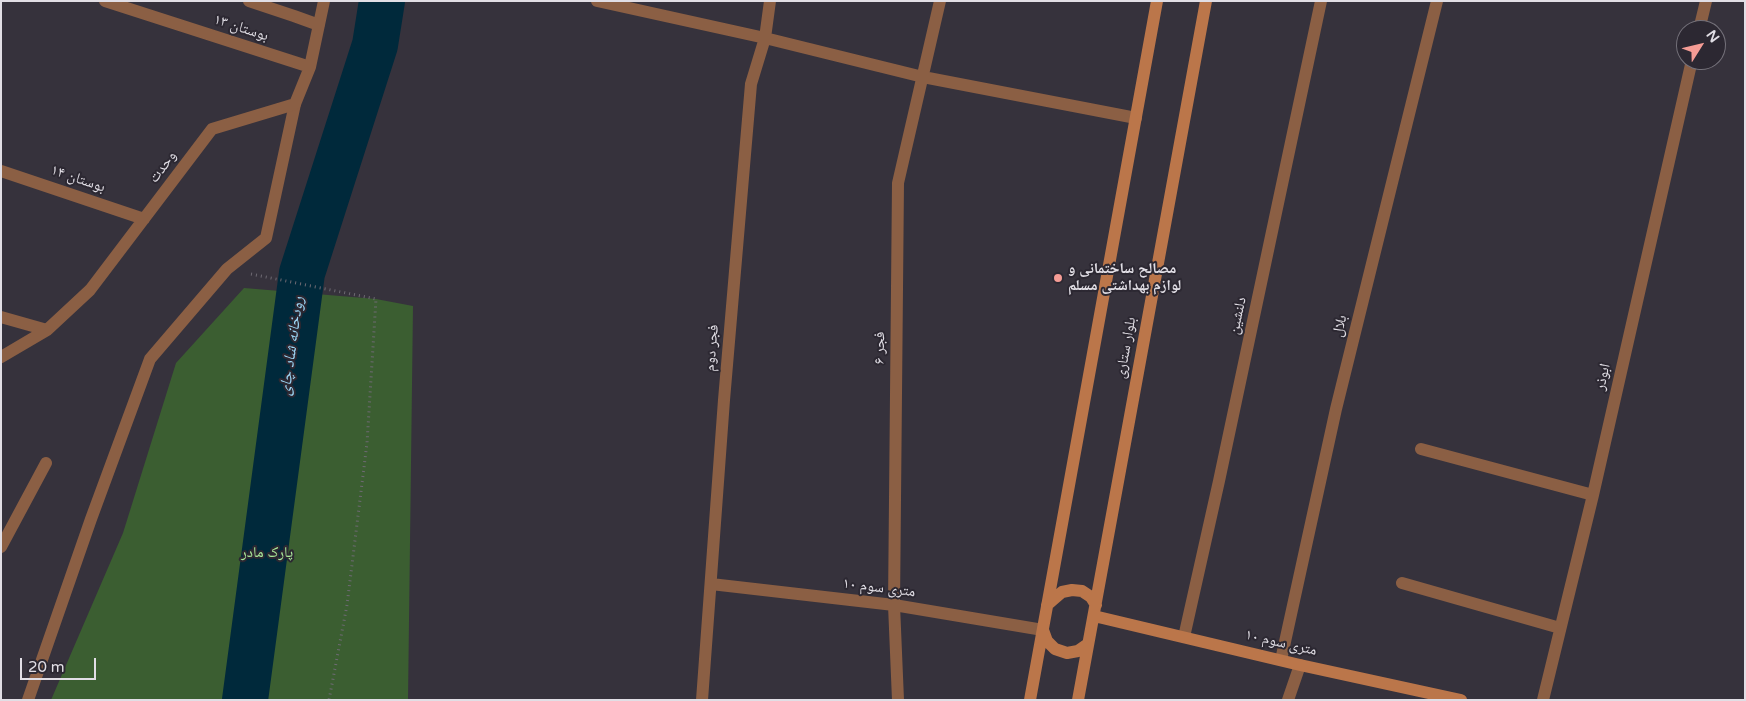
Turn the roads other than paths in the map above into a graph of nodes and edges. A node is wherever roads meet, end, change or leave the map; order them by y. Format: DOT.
graph roads {
  1 [pos="106,1"];
  2 [pos="249,1"];
  3 [pos="324,1"];
  4 [pos="770,1"];
  5 [pos="940,1"];
  6 [pos="1157,1"];
  7 [pos="1206,1"];
  8 [pos="1321,1"];
  9 [pos="1437,1"];
  10 [pos="1706,1"];
  11 [pos="605,2"];
  12 [pos="1701,20"];
  13 [pos="319,25"];
  14 [pos="766,38"];
  15 [pos="310,67"];
  16 [pos="1690,70"];
  17 [pos="923,77"];
  18 [pos="295,104"];
  19 [pos="1136,118"];
  20 [pos="1,171"];
  21 [pos="144,219"];
  22 [pos="1,317"];
  23 [pos="47,330"];
  24 [pos="1,357"];
  25 [pos="1421,449"];
  26 [pos="46,463"];
  27 [pos="1593,495"];
  28 [pos="1,547"];
  29 [pos="1402,583"];
  30 [pos="711,584"];
  31 [pos="894,605"];
  32 [pos="1047,605"];
  33 [pos="1095,610"];
  34 [pos="1560,628"];
  35 [pos="1043,630"];
  36 [pos="1184,637"];
  37 [pos="1088,644"];
  38 [pos="1281,660"];
  39 [pos="1300,665"];
  40 [pos="28,700"];
  41 [pos="702,700"];
  42 [pos="898,700"];
  43 [pos="1030,700"];
  44 [pos="1078,700"];
  45 [pos="1288,700"];
  46 [pos="1461,700"];
  47 [pos="1543,700"];
  1 -- 15 [label="street, بوستان ۱۳"];
  2 -- 13 [label="street"];
  3 -- 13 [label="street"];
  4 -- 14 [label="street, فجر دوم"];
  5 -- 17 [label="street, فجر ۶"];
  6 -- 19 [label="main road, بلوار ستاری"];
  7 -- 33 [label="main road, بلوار ستاری"];
  8 -- 36 [label="street, دلنشین"];
  9 -- 38 [label="street, بلال"];
  10 -- 12 [label="street"];
  11 -- 14 [label="street"];
  13 -- 15 [label="street"];
  14 -- 17 [label="street"];
  14 -- 30 [label="street, فجر دوم"];
  15 -- 18 [label="street"];
  16 -- 27 [label="street, ابوذر"];
  17 -- 19 [label="street"];
  17 -- 31 [label="street, فجر ۶"];
  18 -- 21 [label="street, وحدت"];
  18 -- 40 [label="street"];
  19 -- 32 [label="main road, بلوار ستاری"];
  20 -- 21 [label="street, بوستان ۱۴"];
  21 -- 23 [label="street, وحدت"];
  22 -- 23 [label="street"];
  23 -- 24 [label="street, وحدت"];
  25 -- 27 [label="street"];
  26 -- 28 [label="street"];
  27 -- 34 [label="street, ابوذر"];
  29 -- 34 [label="street"];
  30 -- 31 [label="street, ۱۰ متری سوم"];
  30 -- 41 [label="street, فجر دوم"];
  31 -- 35 [label="street, ۱۰ متری سوم"];
  31 -- 42 [label="street, فجر ۶"];
  32 -- 33 [label="main road"];
  32 -- 35 [label="main road, بلوار ستاری"];
  33 -- 36 [label="main road, ۱۰ متری سوم"];
  33 -- 37 [label="main road, بلوار ستاری"];
  34 -- 47 [label="street, ابوذر"];
  35 -- 37 [label="main road"];
  35 -- 43 [label="main road, بلوار ستاری"];
  36 -- 38 [label="main road, ۱۰ متری سوم"];
  37 -- 44 [label="main road, بلوار ستاری"];
  38 -- 39 [label="main road, ۱۰ متری سوم"];
  39 -- 45 [label="street"];
  39 -- 46 [label="main road, ۱۰ متری سوم"];
}
